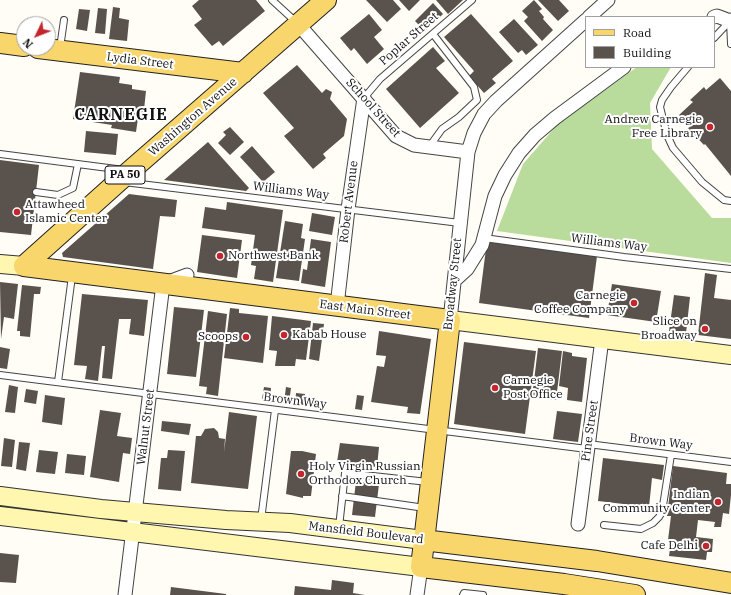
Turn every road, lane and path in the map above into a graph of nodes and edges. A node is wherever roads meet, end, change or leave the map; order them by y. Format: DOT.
graph roads {
  1 [pos="272,0"];
  2 [pos="326,0"];
  3 [pos="472,0"];
  4 [pos="608,0"];
  5 [pos="590,16"];
  6 [pos="715,17"];
  7 [pos="64,20"];
  8 [pos="585,21"];
  9 [pos="730,21"];
  10 [pos="299,25"];
  11 [pos="433,34"];
  12 [pos="715,37"];
  13 [pos="0,43"];
  14 [pos="731,44"];
  15 [pos="16,45"];
  16 [pos="56,50"];
  17 [pos="60,51"];
  18 [pos="623,68"];
  19 [pos="687,68"];
  20 [pos="243,73"];
  21 [pos="364,98"];
  22 [pos="477,100"];
  23 [pos="488,109"];
  24 [pos="429,147"];
  25 [pos="468,152"];
  26 [pos="0,154"];
  27 [pos="78,164"];
  28 [pos="124,176"];
  29 [pos="36,192"];
  30 [pos="731,201"];
  31 [pos="348,209"];
  32 [pos="460,223"];
  33 [pos="484,238"];
  34 [pos="0,264"];
  35 [pos="24,266"];
  36 [pos="731,268"];
  37 [pos="73,272"];
  38 [pos="187,275"];
  39 [pos="455,280"];
  40 [pos="163,284"];
  41 [pos="337,306"];
  42 [pos="450,320"];
  43 [pos="602,339"];
  44 [pos="731,355"];
  45 [pos="0,375"];
  46 [pos="58,382"];
  47 [pos="150,394"];
  48 [pos="275,410"];
  49 [pos="436,430"];
  50 [pos="588,447"];
  51 [pos="671,455"];
  52 [pos="731,462"];
  53 [pos="430,482"];
  54 [pos="0,496"];
  55 [pos="342,496"];
  56 [pos="430,509"];
  57 [pos="136,512"];
  58 [pos="0,516"];
  59 [pos="261,522"];
  60 [pos="578,524"];
  61 [pos="604,525"];
  62 [pos="338,529"];
  63 [pos="134,532"];
  64 [pos="423,540"];
  65 [pos="421,567"];
  66 [pos="731,583"];
  67 [pos="731,588"];
  68 [pos="125,595"];
  69 [pos="417,595"];
  70 [pos="463,595"];
  71 [pos="483,595"];
  72 [pos="635,595"];
  73 [pos="730,595"];
  1 -- 10 [label="lane"];
  2 -- 10 [label="main road, Washington Avenue / PA 50"];
  3 -- 11 [label="lane, Poplar Street"];
  4 -- 5 [label="street"];
  6 -- 9 [label="street"];
  7 -- 17 [label="lane"];
  8 -- 23 [label="street, Broadway Street"];
  9 -- 12 [label="lane"];
  9 -- 14 [label="lane"];
  10 -- 20 [label="main road, Washington Avenue / PA 50"];
  10 -- 21 [label="street, School Street"];
  11 -- 21 [label="lane, Poplar Street"];
  11 -- 22 [label="lane"];
  13 -- 15 [label="main road"];
  16 -- 17 [label="main road, Lydia Street"];
  17 -- 20 [label="main road, Lydia Street"];
  18 -- 33 [label="street"];
  19 -- 30 [label="lane"];
  20 -- 28 [label="main road, Washington Avenue / PA 50"];
  21 -- 24 [label="street, School Street"];
  21 -- 31 [label="street, Robert Avenue"];
  22 -- 23 [label="lane"];
  22 -- 24 [label="lane"];
  23 -- 25 [label="street, Broadway Street"];
  24 -- 25 [label="street, School Street"];
  25 -- 32 [label="street, Broadway Street"];
  26 -- 27 [label="lane, Williams Way"];
  27 -- 28 [label="lane, Williams Way"];
  27 -- 29 [label="lane"];
  28 -- 31 [label="lane, Williams Way"];
  28 -- 35 [label="main road, Washington Avenue / PA 50"];
  31 -- 32 [label="lane, Williams Way"];
  31 -- 41 [label="street, Robert Avenue"];
  32 -- 39 [label="street, Broadway Street"];
  33 -- 36 [label="lane, Williams Way"];
  33 -- 39 [label="street"];
  34 -- 35 [label="main road, East Main Street"];
  35 -- 37 [label="main road, East Main Street"];
  37 -- 40 [label="main road, East Main Street"];
  37 -- 46 [label="lane"];
  38 -- 40 [label="street"];
  39 -- 42 [label="street, Broadway Street"];
  40 -- 41 [label="main road, East Main Street"];
  40 -- 47 [label="street, Walnut Street"];
  41 -- 42 [label="main road, East Main Street"];
  42 -- 43 [label="main road, East Main Street"];
  42 -- 49 [label="main road, Broadway Street"];
  43 -- 44 [label="main road, East Main Street"];
  43 -- 50 [label="street, Pine Street"];
  45 -- 46 [label="lane, Brown Way"];
  46 -- 47 [label="lane, Brown Way"];
  47 -- 48 [label="lane, Brown Way"];
  47 -- 57 [label="street, Walnut Street"];
  48 -- 49 [label="lane, Brown Way"];
  48 -- 59 [label="lane"];
  49 -- 50 [label="lane, Brown Way"];
  49 -- 53 [label="main road, Broadway Street"];
  50 -- 51 [label="lane, Brown Way"];
  50 -- 60 [label="street, Pine Street"];
  51 -- 52 [label="lane, Brown Way"];
  51 -- 61 [label="lane"];
  53 -- 55 [label="lane"];
  53 -- 64 [label="main road, Broadway Street"];
  54 -- 57 [label="main road, Mansfield Boulevard"];
  55 -- 56 [label="lane"];
  55 -- 62 [label="lane"];
  57 -- 59 [label="main road, Mansfield Boulevard"];
  57 -- 63 [label="street, Walnut Street"];
  58 -- 63 [label="main road"];
  59 -- 62 [label="main road, Mansfield Boulevard"];
  62 -- 64 [label="main road, Mansfield Boulevard"];
  63 -- 65 [label="main road"];
  63 -- 68 [label="street, Walnut Street"];
  64 -- 65 [label="main road, Broadway Street"];
  64 -- 66 [label="main road, Mansfield Boulevard"];
  65 -- 69 [label="street, Broadway Street"];
  65 -- 72 [label="main road"];
  67 -- 73 [label="street"];
  70 -- 71 [label="lane"];
}
